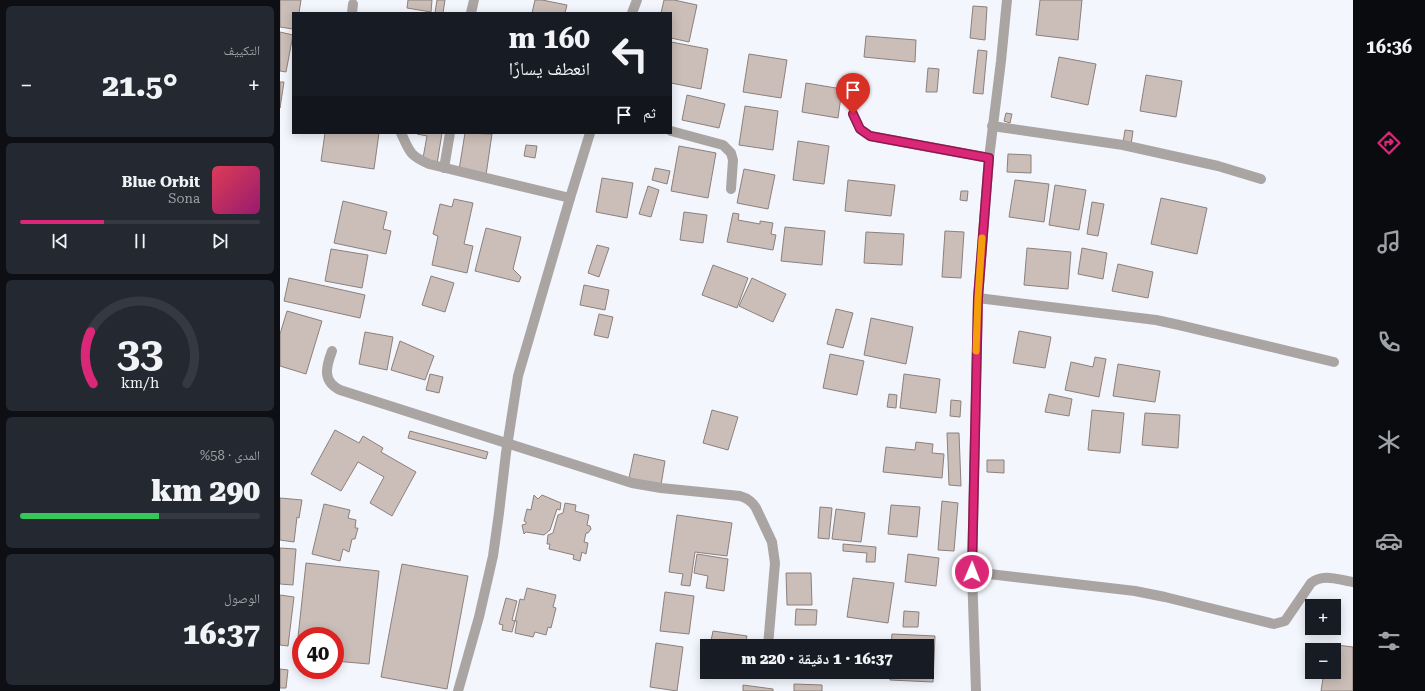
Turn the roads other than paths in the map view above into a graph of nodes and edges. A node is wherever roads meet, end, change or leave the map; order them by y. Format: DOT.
graph roads {
  1 [pos="474,0"];
  2 [pos="637,0"];
  3 [pos="1007,0"];
  4 [pos="471,12"];
  5 [pos="632,12"];
  6 [pos="853,114"];
  7 [pos="992,126"];
  8 [pos="672,131"];
  9 [pos="401,134"];
  10 [pos="450,134"];
  11 [pos="590,134"];
  12 [pos="989,158"];
  13 [pos="444,168"];
  14 [pos="1261,179"];
  15 [pos="731,188"];
  16 [pos="570,198"];
  17 [pos="978,298"];
  18 [pos="332,351"];
  19 [pos="1334,362"];
  20 [pos="507,443"];
  21 [pos="972,572"];
  22 [pos="1353,582"];
  23 [pos="769,639"];
  24 [pos="458,691"];
  25 [pos="976,691"];
  1 -- 4 [label="street"];
  2 -- 5 [label="street"];
  3 -- 7 [label="street"];
  6 -- 12 [label="street"];
  7 -- 12 [label="street"];
  7 -- 14 [label="street"];
  8 -- 15 [label="street"];
  9 -- 13 [label="street"];
  10 -- 13 [label="street"];
  11 -- 16 [label="street"];
  12 -- 17 [label="street"];
  13 -- 16 [label="street"];
  16 -- 20 [label="street"];
  17 -- 19 [label="street"];
  17 -- 21 [label="street"];
  18 -- 20 [label="street"];
  20 -- 23 [label="street"];
  20 -- 24 [label="street"];
  21 -- 22 [label="street"];
  21 -- 25 [label="street"];
}
